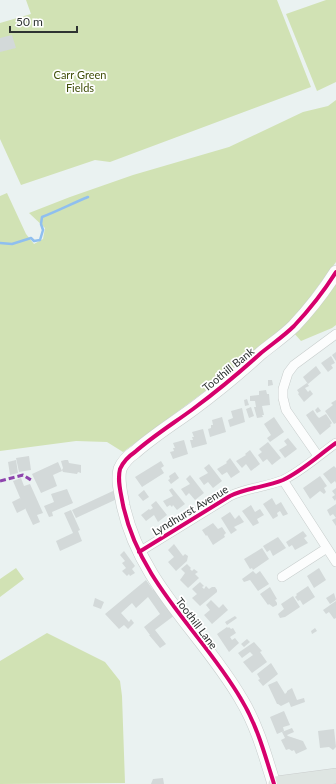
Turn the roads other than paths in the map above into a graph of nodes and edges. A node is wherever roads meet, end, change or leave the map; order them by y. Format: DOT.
graph roads {
  1 [pos="336,272"];
  2 [pos="336,334"];
  3 [pos="336,443"];
  4 [pos="318,456"];
  5 [pos="120,468"];
  6 [pos="283,480"];
  7 [pos="327,548"];
  8 [pos="139,552"];
  9 [pos="336,562"];
  10 [pos="282,577"];
  11 [pos="336,776"];
  12 [pos="280,784"];
  1 -- 5 [label="street, Toothill Bank"];
  2 -- 4 [label="street"];
  3 -- 4 [label="street, Lyndhurst Avenue"];
  4 -- 6 [label="street, Lyndhurst Avenue"];
  5 -- 8 [label="street, Toothill Lane"];
  6 -- 7 [label="street"];
  6 -- 8 [label="street, Lyndhurst Avenue"];
  7 -- 9 [label="street"];
  7 -- 10 [label="street"];
  8 -- 12 [label="street, Toothill Lane"];
  11 -- 12 [label="main road"];
}
